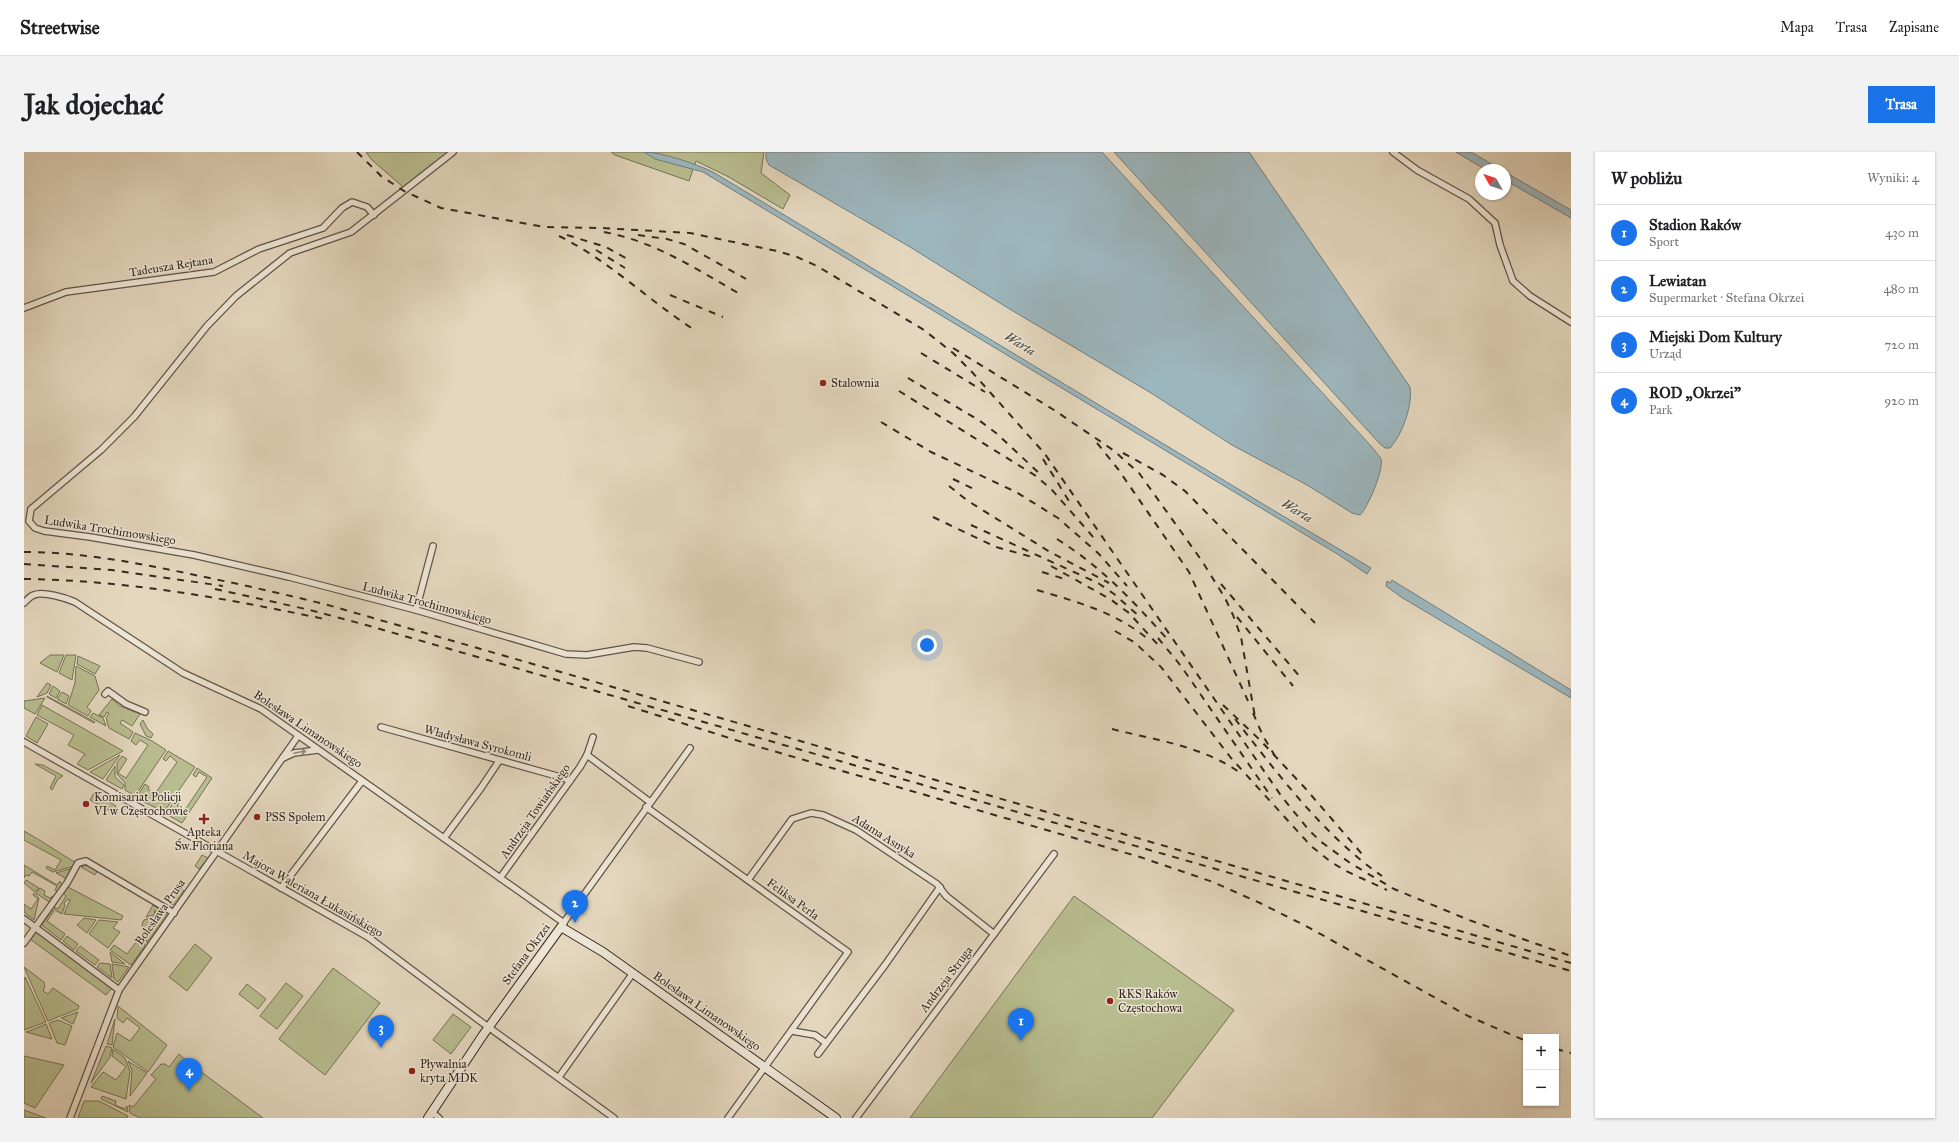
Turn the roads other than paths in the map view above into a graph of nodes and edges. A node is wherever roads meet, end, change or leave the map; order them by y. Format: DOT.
graph roads {
  1 [pos="453,152"];
  2 [pos="1392,152"];
  3 [pos="374,215"];
  4 [pos="24,308"];
  5 [pos="1571,322"];
  6 [pos="27,522"];
  7 [pos="433,546"];
  8 [pos="24,603"];
  9 [pos="416,610"];
  10 [pos="699,662"];
  11 [pos="105,694"];
  12 [pos="145,712"];
  13 [pos="381,727"];
  14 [pos="298,736"];
  15 [pos="593,737"];
  16 [pos="24,742"];
  17 [pos="690,748"];
  18 [pos="318,750"];
  19 [pos="587,755"];
  20 [pos="282,758"];
  21 [pos="499,761"];
  22 [pos="362,781"];
  23 [pos="570,781"];
  24 [pos="648,804"];
  25 [pos="444,838"];
  26 [pos="216,851"];
  27 [pos="1054,854"];
  28 [pos="500,878"];
  29 [pos="748,880"];
  30 [pos="940,887"];
  31 [pos="280,888"];
  32 [pos="174,912"];
  33 [pos="24,919"];
  34 [pos="562,925"];
  35 [pos="35,928"];
  36 [pos="994,934"];
  37 [pos="24,943"];
  38 [pos="633,974"];
  39 [pos="119,990"];
  40 [pos="488,1027"];
  41 [pos="792,1031"];
  42 [pos="826,1043"];
  43 [pos="818,1054"];
  44 [pos="766,1067"];
  45 [pos="559,1077"];
  46 [pos="430,1115"];
  47 [pos="70,1118"];
  48 [pos="439,1118"];
  49 [pos="614,1118"];
  50 [pos="728,1118"];
  51 [pos="836,1118"];
  52 [pos="856,1118"];
  1 -- 3 [label="street, Ludwika Trochimowskiego"];
  2 -- 5 [label="street"];
  3 -- 4 [label="street, Tadeusza Rejtana"];
  3 -- 6 [label="street, Ludwika Trochimowskiego"];
  6 -- 9 [label="street, Ludwika Trochimowskiego"];
  7 -- 9 [label="street"];
  8 -- 14 [label="street, Bolesława Limanowskiego"];
  9 -- 10 [label="street, Ludwika Trochimowskiego"];
  11 -- 12 [label="street"];
  13 -- 21 [label="street, Władysława Syrokomli"];
  14 -- 18 [label="street, Bolesława Limanowskiego"];
  14 -- 20 [label="street, Bolesława Prusa"];
  15 -- 19 [label="street, Andrzeja Towiańskiego"];
  16 -- 26 [label="street, Majora Waleriana Łukasińskiego"];
  17 -- 24 [label="street, Stefana Okrzei"];
  20 -- 18 [label="street, one-way"];
  18 -- 22 [label="street, Bolesława Limanowskiego"];
  19 -- 23 [label="street, Andrzeja Towiańskiego"];
  19 -- 24 [label="street"];
  20 -- 26 [label="street, Bolesława Prusa"];
  21 -- 23 [label="street, Władysława Syrokomli"];
  21 -- 25 [label="street"];
  22 -- 25 [label="street, Bolesława Limanowskiego"];
  22 -- 31 [label="street"];
  23 -- 28 [label="street, Andrzeja Towiańskiego"];
  24 -- 29 [label="street, Feliksa Perla"];
  24 -- 34 [label="street, Stefana Okrzei"];
  25 -- 28 [label="street, Bolesława Limanowskiego"];
  26 -- 31 [label="street, Majora Waleriana Łukasińskiego"];
  26 -- 32 [label="street, Bolesława Prusa"];
  27 -- 36 [label="street, Andrzeja Struga"];
  28 -- 34 [label="street, Bolesława Limanowskiego"];
  29 -- 30 [label="street, Adama Asnyka"];
  29 -- 41 [label="street, Feliksa Perla"];
  30 -- 36 [label="street, Adama Asnyka"];
  30 -- 42 [label="street"];
  31 -- 40 [label="street, Majora Waleriana Łukasińskiego"];
  32 -- 35 [label="street"];
  32 -- 39 [label="street, Bolesława Prusa"];
  33 -- 35 [label="street"];
  34 -- 38 [label="street, Bolesława Limanowskiego"];
  34 -- 40 [label="street, Stefana Okrzei"];
  35 -- 37 [label="street"];
  35 -- 39 [label="street"];
  36 -- 52 [label="street, Andrzeja Struga"];
  38 -- 44 [label="street, Bolesława Limanowskiego"];
  38 -- 45 [label="street"];
  39 -- 47 [label="street, Bolesława Prusa"];
  40 -- 45 [label="street, Majora Waleriana Łukasińskiego"];
  40 -- 46 [label="street, Stefana Okrzei"];
  41 -- 42 [label="street"];
  41 -- 44 [label="street, Feliksa Perla"];
  42 -- 43 [label="street"];
  44 -- 50 [label="street, Feliksa Perla"];
  44 -- 51 [label="street, Bolesława Limanowskiego"];
  45 -- 49 [label="street, Majora Waleriana Łukasińskiego"];
  46 -- 48 [label="street"];
}
